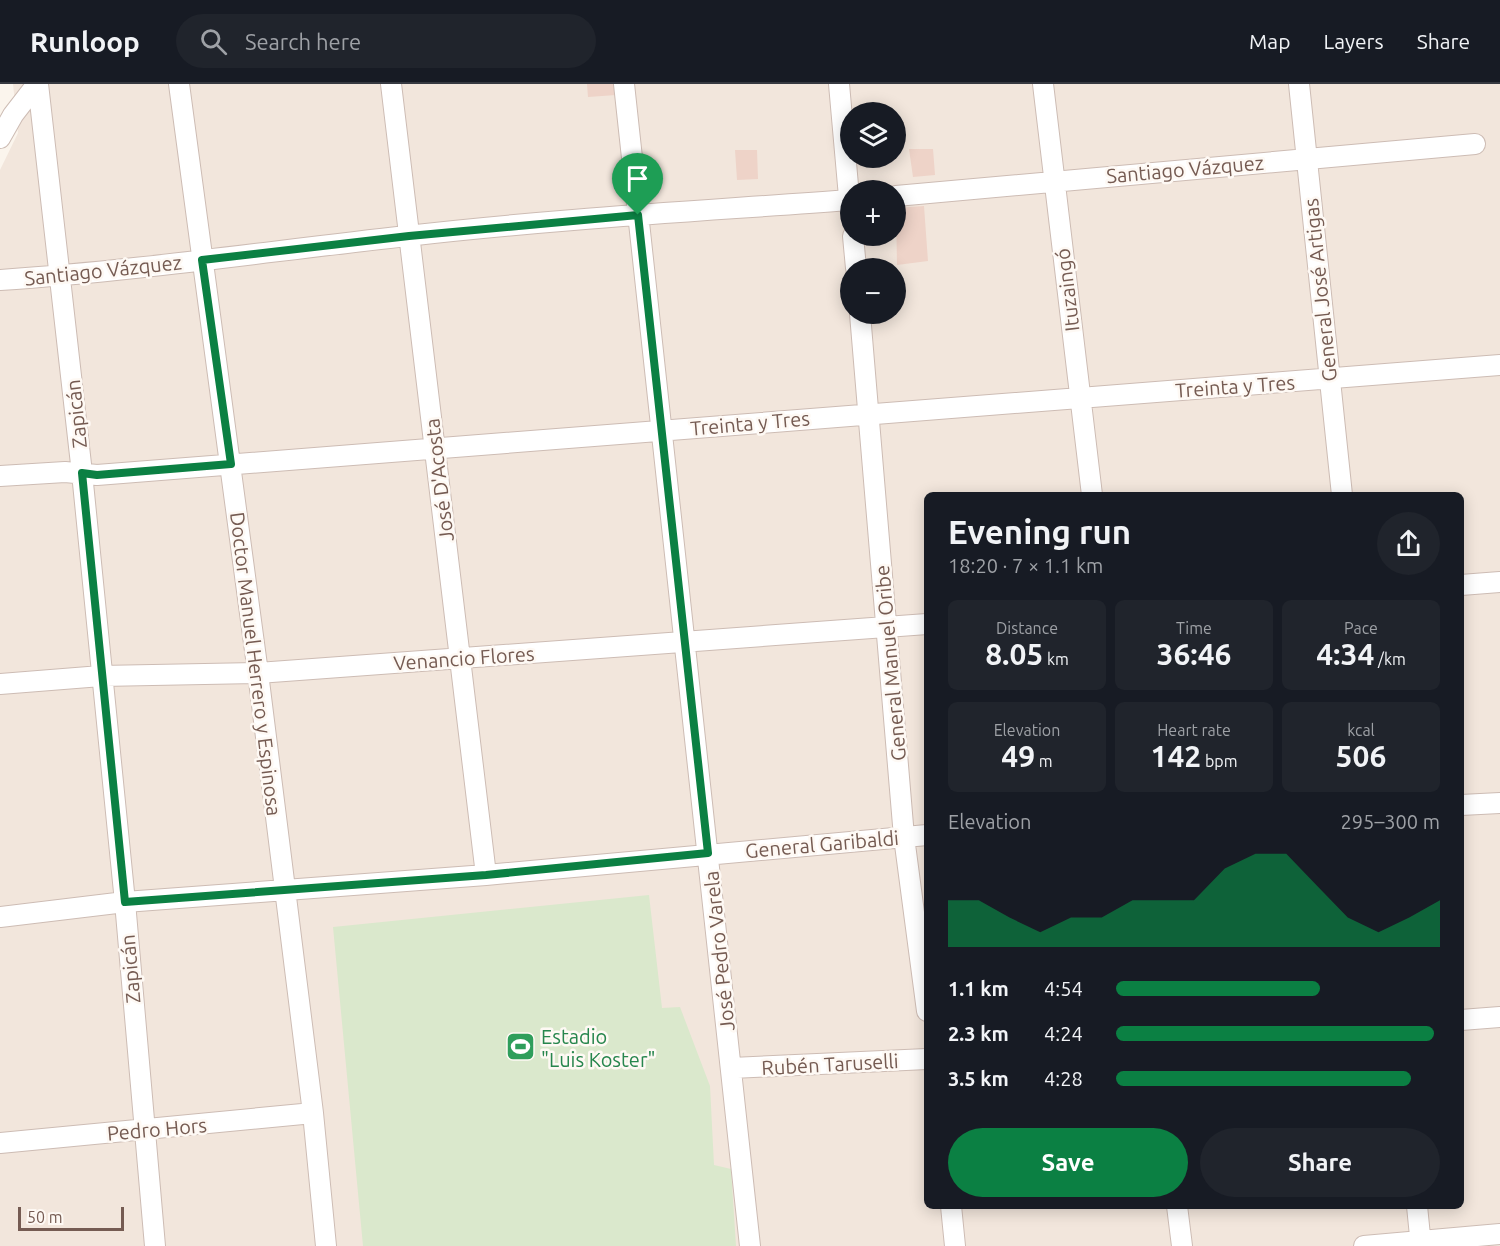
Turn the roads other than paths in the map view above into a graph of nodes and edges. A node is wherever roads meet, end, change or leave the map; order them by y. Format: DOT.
graph roads {
  1 [pos="38,84"];
  2 [pos="179,84"];
  3 [pos="390,84"];
  4 [pos="624,84"];
  5 [pos="839,84"];
  6 [pos="1043,84"];
  7 [pos="1299,84"];
  8 [pos="0,138"];
  9 [pos="1475,144"];
  10 [pos="1306,158"];
  11 [pos="848,180"];
  12 [pos="1054,182"];
  13 [pos="906,195"];
  14 [pos="840,201"];
  15 [pos="638,215"];
  16 [pos="409,236"];
  17 [pos="202,260"];
  18 [pos="61,276"];
  19 [pos="0,280"];
  20 [pos="861,324"];
  21 [pos="1500,365"];
  22 [pos="1330,379"];
  23 [pos="1080,398"];
  24 [pos="869,413"];
  25 [pos="660,431"];
  26 [pos="436,449"];
  27 [pos="231,464"];
  28 [pos="82,473"];
  29 [pos="0,476"];
  30 [pos="1092,492"];
  31 [pos="1342,492"];
  32 [pos="1500,582"];
  33 [pos="1464,585"];
  34 [pos="924,624"];
  35 [pos="887,627"];
  36 [pos="684,643"];
  37 [pos="461,658"];
  38 [pos="258,673"];
  39 [pos="101,676"];
  40 [pos="0,684"];
  41 [pos="1500,803"];
  42 [pos="1464,805"];
  43 [pos="924,835"];
  44 [pos="904,837"];
  45 [pos="708,853"];
  46 [pos="486,875"];
  47 [pos="285,890"];
  48 [pos="125,902"];
  49 [pos="0,917"];
  50 [pos="924,988"];
  51 [pos="1500,1017"];
  52 [pos="1464,1020"];
  53 [pos="924,1059"];
  54 [pos="732,1068"];
  55 [pos="313,1113"];
  56 [pos="143,1131"];
  57 [pos="0,1143"];
  58 [pos="951,1209"];
  59 [pos="1177,1209"];
  60 [pos="1417,1209"];
  61 [pos="1495,1238"];
  62 [pos="1420,1244"];
  63 [pos="154,1246"];
  64 [pos="326,1246"];
  65 [pos="750,1246"];
  66 [pos="955,1246"];
  67 [pos="1182,1246"];
  68 [pos="1364,1246"];
  1 -- 8 [label="street"];
  1 -- 18 [label="street, Zapicán"];
  2 -- 17 [label="street, Doctor Manuel Herrero y Espinosa"];
  3 -- 16 [label="street, José D'Acosta"];
  4 -- 15 [label="street, José Pedro Varela"];
  5 -- 11 [label="street"];
  6 -- 12 [label="street, Ituzaingó"];
  7 -- 10 [label="street, General José Artigas"];
  9 -- 10 [label="street, Santiago Vázquez"];
  10 -- 12 [label="street, Santiago Vázquez"];
  10 -- 22 [label="street, General José Artigas"];
  12 -- 13 [label="street, Santiago Vázquez"];
  12 -- 23 [label="street, Ituzaingó"];
  14 -- 15 [label="street, Santiago Vázquez"];
  15 -- 16 [label="street, Santiago Vázquez"];
  15 -- 25 [label="street, José Pedro Varela"];
  16 -- 17 [label="street, Santiago Vázquez"];
  16 -- 26 [label="street, José D'Acosta"];
  17 -- 18 [label="street, Santiago Vázquez"];
  17 -- 27 [label="street, Doctor Manuel Herrero y Espinosa"];
  18 -- 19 [label="street, Santiago Vázquez"];
  18 -- 28 [label="street, Zapicán"];
  20 -- 24 [label="street, General Manuel Oribe"];
  21 -- 22 [label="street, Treinta y Tres"];
  22 -- 23 [label="street, Treinta y Tres"];
  22 -- 31 [label="street, General José Artigas"];
  23 -- 24 [label="street, Treinta y Tres"];
  23 -- 30 [label="street, Ituzaingó"];
  24 -- 25 [label="street, Treinta y Tres"];
  24 -- 35 [label="street, General Manuel Oribe"];
  25 -- 26 [label="street, Treinta y Tres"];
  25 -- 36 [label="street, José Pedro Varela"];
  26 -- 27 [label="street, Treinta y Tres"];
  26 -- 37 [label="street, José D'Acosta"];
  27 -- 28 [label="street, Treinta y Tres"];
  27 -- 38 [label="street, Doctor Manuel Herrero y Espinosa"];
  28 -- 29 [label="street, Treinta y Tres"];
  28 -- 39 [label="street, Zapicán"];
  32 -- 33 [label="street"];
  34 -- 35 [label="street, Venancio Flores"];
  35 -- 36 [label="street, Venancio Flores"];
  35 -- 44 [label="street, General Manuel Oribe"];
  36 -- 37 [label="street, Venancio Flores"];
  36 -- 45 [label="street, José Pedro Varela"];
  37 -- 38 [label="street, Venancio Flores"];
  37 -- 46 [label="street, José D'Acosta"];
  38 -- 39 [label="street, Venancio Flores"];
  38 -- 47 [label="street, Doctor Manuel Herrero y Espinosa"];
  39 -- 40 [label="street, Venancio Flores"];
  39 -- 48 [label="street, Zapicán"];
  41 -- 42 [label="street"];
  43 -- 44 [label="street, General Garibaldi"];
  44 -- 45 [label="street, General Garibaldi"];
  44 -- 50 [label="street, General Manuel Oribe"];
  45 -- 46 [label="street, General Garibaldi"];
  45 -- 54 [label="street, José Pedro Varela"];
  46 -- 47 [label="street, General Garibaldi"];
  47 -- 48 [label="street, General Garibaldi"];
  47 -- 55 [label="street, Doctor Manuel Herrero y Espinosa"];
  48 -- 49 [label="street, General Garibaldi"];
  48 -- 56 [label="street, Zapicán"];
  51 -- 52 [label="street"];
  53 -- 54 [label="street, Rubén Taruselli"];
  54 -- 65 [label="street, José Pedro Varela"];
  55 -- 56 [label="street, Pedro Hors"];
  55 -- 64 [label="street, Doctor Manuel Herrero y Espinosa"];
  56 -- 57 [label="street, Pedro Hors"];
  56 -- 63 [label="street, Zapicán"];
  58 -- 66 [label="street"];
  59 -- 67 [label="street"];
  60 -- 62 [label="street"];
  61 -- 62 [label="street"];
  62 -- 68 [label="street"];
}
